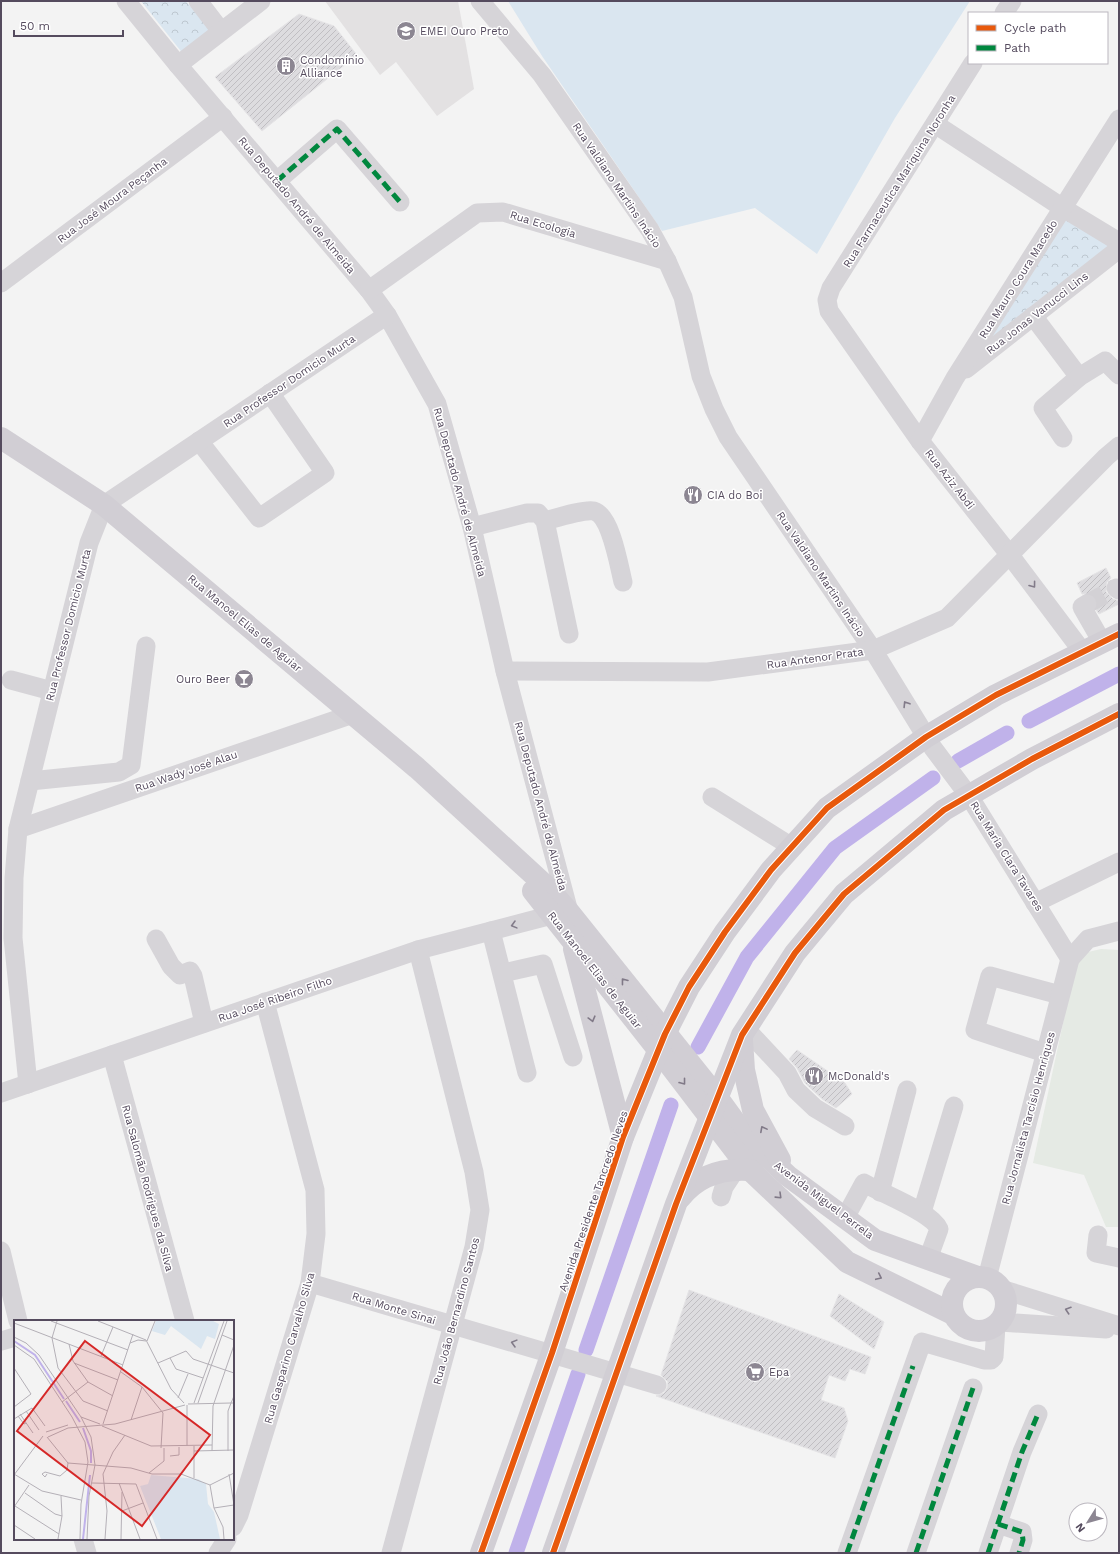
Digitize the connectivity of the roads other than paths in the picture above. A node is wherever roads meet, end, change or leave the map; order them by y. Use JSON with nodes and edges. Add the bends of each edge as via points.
{"nodes":[{"id":1,"x":126,"y":1,"type":"edge"},
{"id":2,"x":198,"y":1,"type":"edge"},
{"id":3,"x":261,"y":1,"type":"edge"},
{"id":4,"x":480,"y":1,"type":"edge"},
{"id":5,"x":1012,"y":1,"type":"edge"},
{"id":6,"x":1005,"y":12,"type":"edge"},
{"id":7,"x":221,"y":31,"type":"junction"},
{"id":8,"x":972,"y":64,"type":"edge"},
{"id":9,"x":178,"y":65,"type":"junction"},
{"id":10,"x":223,"y":117,"type":"junction"},
{"id":11,"x":1119,"y":119,"type":"edge"},
{"id":12,"x":935,"y":124,"type":"junction"},
{"id":13,"x":277,"y":181,"type":"junction"},
{"id":14,"x":400,"y":202,"type":"dead end"},
{"id":15,"x":1063,"y":208,"type":"junction"},
{"id":16,"x":1119,"y":242,"type":"edge"},
{"id":17,"x":1119,"y":249,"type":"edge"},
{"id":18,"x":667,"y":261,"type":"junction"},
{"id":19,"x":1,"y":283,"type":"edge"},
{"id":20,"x":368,"y":290,"type":"junction"},
{"id":21,"x":827,"y":300,"type":"joint"},
{"id":22,"x":387,"y":315,"type":"junction"},
{"id":23,"x":1033,"y":316,"type":"junction"},
{"id":24,"x":1119,"y":375,"type":"edge"},
{"id":25,"x":955,"y":378,"type":"junction"},
{"id":26,"x":1079,"y":378,"type":"junction"},
{"id":27,"x":270,"y":393,"type":"junction"},
{"id":28,"x":1,"y":438,"type":"edge"},
{"id":29,"x":1063,"y":438,"type":"dead end"},
{"id":30,"x":200,"y":441,"type":"junction"},
{"id":31,"x":920,"y":441,"type":"junction"},
{"id":32,"x":1119,"y":446,"type":"edge"},
{"id":33,"x":104,"y":505,"type":"junction"},
{"id":34,"x":545,"y":520,"type":"junction"},
{"id":35,"x":472,"y":528,"type":"junction"},
{"id":36,"x":1009,"y":554,"type":"junction"},
{"id":37,"x":623,"y":582,"type":"dead end"},
{"id":38,"x":1087,"y":604,"type":"dead end"},
{"id":39,"x":569,"y":634,"type":"dead end"},
{"id":40,"x":1111,"y":638,"type":"edge"},
{"id":41,"x":146,"y":646,"type":"dead end"},
{"id":42,"x":873,"y":650,"type":"junction"},
{"id":43,"x":1082,"y":651,"type":"junction"},
{"id":44,"x":505,"y":671,"type":"junction"},
{"id":45,"x":11,"y":680,"type":"dead end"},
{"id":46,"x":52,"y":691,"type":"junction"},
{"id":47,"x":353,"y":714,"type":"junction"},
{"id":48,"x":1119,"y":714,"type":"edge"},
{"id":49,"x":932,"y":745,"type":"junction"},
{"id":50,"x":30,"y":782,"type":"junction"},
{"id":51,"x":964,"y":788,"type":"junction"},
{"id":52,"x":712,"y":797,"type":"dead end"},
{"id":53,"x":18,"y":829,"type":"junction"},
{"id":54,"x":792,"y":847,"type":"junction"},
{"id":55,"x":1119,"y":862,"type":"edge"},
{"id":56,"x":1035,"y":903,"type":"junction"},
{"id":57,"x":7,"y":913,"type":"edge"},
{"id":58,"x":560,"y":913,"type":"junction"},
{"id":59,"x":491,"y":931,"type":"junction"},
{"id":60,"x":1119,"y":931,"type":"edge"},
{"id":61,"x":156,"y":939,"type":"dead end"},
{"id":62,"x":572,"y":940,"type":"junction"},
{"id":63,"x":418,"y":950,"type":"junction"},
{"id":64,"x":1070,"y":959,"type":"junction"},
{"id":65,"x":503,"y":973,"type":"junction"},
{"id":66,"x":1060,"y":995,"type":"junction"},
{"id":67,"x":638,"y":999,"type":"junction"},
{"id":68,"x":265,"y":1002,"type":"junction"},
{"id":69,"x":679,"y":1008,"type":"junction"},
{"id":70,"x":204,"y":1023,"type":"junction"},
{"id":71,"x":744,"y":1032,"type":"junction"},
{"id":72,"x":662,"y":1042,"type":"junction"},
{"id":73,"x":1045,"y":1053,"type":"junction"},
{"id":74,"x":112,"y":1055,"type":"junction"},
{"id":75,"x":573,"y":1057,"type":"dead end"},
{"id":76,"x":527,"y":1073,"type":"dead end"},
{"id":77,"x":28,"y":1084,"type":"junction"},
{"id":78,"x":907,"y":1090,"type":"dead end"},
{"id":79,"x":1,"y":1093,"type":"edge"},
{"id":80,"x":717,"y":1097,"type":"junction"},
{"id":81,"x":954,"y":1106,"type":"dead end"},
{"id":82,"x":710,"y":1118,"type":"junction"},
{"id":83,"x":845,"y":1126,"type":"dead end"},
{"id":84,"x":623,"y":1137,"type":"junction"},
{"id":85,"x":743,"y":1170,"type":"junction"},
{"id":86,"x":788,"y":1176,"type":"junction"},
{"id":87,"x":880,"y":1192,"type":"junction"},
{"id":88,"x":721,"y":1197,"type":"dead end"},
{"id":89,"x":676,"y":1204,"type":"junction"},
{"id":90,"x":922,"y":1212,"type":"junction"},
{"id":91,"x":845,"y":1218,"type":"junction"},
{"id":92,"x":1098,"y":1236,"type":"dead end"},
{"id":93,"x":875,"y":1240,"type":"junction"},
{"id":94,"x":1,"y":1251,"type":"edge"},
{"id":95,"x":1119,"y":1258,"type":"edge"},
{"id":96,"x":928,"y":1259,"type":"junction"},
{"id":97,"x":847,"y":1262,"type":"junction"},
{"id":98,"x":988,"y":1281,"type":"junction"},
{"id":99,"x":310,"y":1283,"type":"junction"},
{"id":100,"x":953,"y":1314,"type":"junction"},
{"id":101,"x":18,"y":1320,"type":"edge"},
{"id":102,"x":185,"y":1320,"type":"edge"},
{"id":103,"x":998,"y":1324,"type":"junction"},
{"id":104,"x":452,"y":1326,"type":"junction"},
{"id":105,"x":1119,"y":1327,"type":"edge"},
{"id":106,"x":14,"y":1337,"type":"edge"},
{"id":107,"x":1,"y":1341,"type":"edge"},
{"id":108,"x":556,"y":1355,"type":"junction"},
{"id":109,"x":607,"y":1371,"type":"junction"},
{"id":110,"x":655,"y":1385,"type":"dead end"},
{"id":111,"x":973,"y":1388,"type":"dead end"},
{"id":112,"x":1038,"y":1414,"type":"dead end"},
{"id":113,"x":234,"y":1502,"type":"edge"},
{"id":114,"x":236,"y":1521,"type":"edge"},
{"id":115,"x":998,"y":1524,"type":"junction"},
{"id":116,"x":83,"y":1540,"type":"edge"},
{"id":117,"x":226,"y":1540,"type":"edge"},
{"id":118,"x":87,"y":1553,"type":"edge"},
{"id":119,"x":218,"y":1553,"type":"edge"},
{"id":120,"x":391,"y":1553,"type":"edge"},
{"id":121,"x":481,"y":1553,"type":"edge"},
{"id":122,"x":553,"y":1553,"type":"edge"},
{"id":123,"x":847,"y":1553,"type":"edge"},
{"id":124,"x":916,"y":1553,"type":"edge"},
{"id":125,"x":988,"y":1553,"type":"edge"},
{"id":126,"x":1019,"y":1553,"type":"edge"}],
"edges":[{"from":1,"to":9,"type":"street","name":"Rua Deputado André de Almeida"},
{"from":2,"to":7,"type":"street"},
{"from":3,"to":7,"type":"street"},
{"from":4,"to":18,"type":"street","name":"Rua Valdiano Martins Inácio","via":[[542,75],[650,230]]},
{"from":5,"to":6,"type":"street"},
{"from":7,"to":9,"type":"street"},
{"from":8,"to":12,"type":"street","name":"Rua Farmaceutica Mariquina Noronha"},
{"from":9,"to":10,"type":"street","name":"Rua Deputado André de Almeida"},
{"from":10,"to":13,"type":"street","name":"Rua Deputado André de Almeida"},
{"from":10,"to":19,"type":"street","name":"Rua José Moura Peçanha"},
{"from":11,"to":15,"type":"street","name":"Rua Mauro Coura Macedo"},
{"from":12,"to":15,"type":"street"},
{"from":12,"to":21,"type":"street","name":"Rua Farmaceutica Mariquina Noronha","via":[[831,288]]},
{"from":13,"to":14,"type":"street","via":[[337,129]]},
{"from":13,"to":20,"type":"street","name":"Rua Deputado André de Almeida"},
{"from":15,"to":16,"type":"street"},
{"from":15,"to":25,"type":"street","name":"Rua Mauro Coura Macedo"},
{"from":17,"to":23,"type":"street","name":"Rua Jonas Vanucci Lins"},
{"from":18,"to":20,"type":"street","name":"Rua Ecologia","via":[[503,212],[477,213]]},
{"from":18,"to":42,"type":"street","name":"Rua Valdiano Martins Inácio","via":[[682,298],[701,376],[728,437]]},
{"from":20,"to":22,"type":"street","name":"Rua Deputado André de Almeida"},
{"from":21,"to":31,"type":"street","name":"Rua Aziz Abdi","via":[[834,321]]},
{"from":22,"to":27,"type":"street","name":"Rua Professor Domicio Murta"},
{"from":22,"to":35,"type":"street","name":"Rua Deputado André de Almeida","via":[[437,404]]},
{"from":23,"to":25,"type":"street","name":"Rua Jonas Vanucci Lins"},
{"from":23,"to":26,"type":"street"},
{"from":24,"to":26,"type":"street","via":[[1105,361]]},
{"from":25,"to":31,"type":"street","name":"Rua Mauro Coura Macedo"},
{"from":26,"to":29,"type":"street","via":[[1043,408]]},
{"from":27,"to":30,"type":"street","name":"Rua Professor Domicio Murta"},
{"from":27,"to":30,"type":"street","via":[[325,474],[259,518]]},
{"from":28,"to":33,"type":"main road","name":"Rua Manoel Elias de Aguiar"},
{"from":30,"to":33,"type":"street","name":"Rua Professor Domicio Murta"},
{"from":31,"to":36,"type":"street","name":"Rua Aziz Abdi"},
{"from":32,"to":36,"type":"street","name":"Rua Antenor Prata"},
{"from":33,"to":46,"type":"street","name":"Rua Professor Domicio Murta","via":[[88,543]]},
{"from":33,"to":47,"type":"main road","name":"Rua Manoel Elias de Aguiar"},
{"from":34,"to":35,"type":"street","via":[[538,513],[527,513]]},
{"from":34,"to":37,"type":"street","via":[[594,511],[602,517],[608,526]]},
{"from":34,"to":39,"type":"street"},
{"from":35,"to":44,"type":"street","name":"Rua Deputado André de Almeida"},
{"from":36,"to":42,"type":"street","name":"Rua Antenor Prata","via":[[947,618]]},
{"from":36,"to":43,"type":"street","name":"Rua Aziz Abdi","one_way":true},
{"from":38,"to":40,"type":"street","via":[[1082,607]]},
{"from":40,"to":43,"type":"main road","name":"Avenida Presidente Tancredo Neves"},
{"from":41,"to":50,"type":"street","via":[[132,765],[119,772]]},
{"from":42,"to":44,"type":"street","name":"Rua Antenor Prata","via":[[708,672]]},
{"from":49,"to":42,"type":"street","name":"Rua Valdiano Martins Inácio","one_way":true},
{"from":43,"to":49,"type":"main road","name":"Avenida Presidente Tancredo Neves","via":[[996,695]]},
{"from":44,"to":58,"type":"street","name":"Rua Deputado André de Almeida"},
{"from":45,"to":46,"type":"street"},
{"from":46,"to":50,"type":"street","name":"Rua Professor Domicio Murta"},
{"from":47,"to":53,"type":"street","name":"Rua Wady José Alau"},
{"from":47,"to":58,"type":"main road","name":"Rua Manoel Elias de Aguiar","via":[[546,886]]},
{"from":48,"to":51,"type":"main road","via":[[1032,759]]},
{"from":49,"to":51,"type":"street","name":"Rua Maria Clara Tavares"},
{"from":49,"to":54,"type":"main road","name":"Avenida Presidente Tancredo Neves","via":[[827,808]]},
{"from":50,"to":53,"type":"street","name":"Rua Professor Domicio Murta"},
{"from":51,"to":56,"type":"street","name":"Rua Maria Clara Tavares"},
{"from":51,"to":71,"type":"main road","via":[[944,810],[844,894],[795,953]]},
{"from":52,"to":54,"type":"street"},
{"from":53,"to":57,"type":"street","name":"Rua Professor Domicio Murta","via":[[14,878]]},
{"from":54,"to":69,"type":"main road","name":"Avenida Presidente Tancredo Neves","via":[[771,870],[725,932],[689,987]]},
{"from":55,"to":56,"type":"street"},
{"from":56,"to":64,"type":"street","name":"Rua Maria Clara Tavares"},
{"from":57,"to":77,"type":"street","name":"Rua Professor Domicio Murta","via":[[13,938]]},
{"from":58,"to":59,"type":"street","name":"Rua José Ribeiro Filho","one_way":true},
{"from":58,"to":62,"type":"main road","name":"Rua Manoel Elias de Aguiar"},
{"from":67,"to":58,"type":"main road","name":"Rua Manoel Elias de Aguiar","one_way":true},
{"from":59,"to":63,"type":"street","name":"Rua José Ribeiro Filho"},
{"from":59,"to":65,"type":"street"},
{"from":60,"to":64,"type":"street","via":[[1088,939]]},
{"from":61,"to":70,"type":"street","via":[[171,966],[180,975],[190,971],[193,976]]},
{"from":62,"to":72,"type":"main road","name":"Rua Manoel Elias de Aguiar"},
{"from":62,"to":84,"type":"main road","one_way":true},
{"from":63,"to":68,"type":"street","name":"Rua José Ribeiro Filho"},
{"from":63,"to":104,"type":"street","name":"Rua João Bernardino Santos","via":[[474,1172],[480,1210],[474,1247]]},
{"from":64,"to":66,"type":"street","name":"Rua Jornalista Tarcísio Henriques"},
{"from":65,"to":75,"type":"street","via":[[543,964]]},
{"from":65,"to":76,"type":"street"},
{"from":66,"to":73,"type":"street","name":"Rua Jornalista Tarcísio Henriques"},
{"from":66,"to":73,"type":"street","via":[[990,976],[975,1030]]},
{"from":67,"to":69,"type":"main road","via":[[654,1010],[662,1012]]},
{"from":67,"to":72,"type":"main road","name":"Rua Manoel Elias de Aguiar"},
{"from":68,"to":70,"type":"street","name":"Rua José Ribeiro Filho"},
{"from":68,"to":99,"type":"street","name":"Rua Gasparino Carvalho Silva","via":[[315,1190],[316,1234]]},
{"from":69,"to":72,"type":"main road","name":"Avenida Presidente Tancredo Neves"},
{"from":70,"to":74,"type":"street","name":"Rua José Ribeiro Filho"},
{"from":71,"to":80,"type":"main road"},
{"from":71,"to":83,"type":"street","via":[[787,1073],[796,1090],[815,1108]]},
{"from":86,"to":71,"type":"main road","one_way":true,"via":[[753,1110],[744,1070]]},
{"from":72,"to":80,"type":"main road","name":"Rua Manoel Elias de Aguiar"},
{"from":72,"to":82,"type":"main road","name":"Rua Manoel Elias de Aguiar","one_way":true},
{"from":72,"to":84,"type":"main road","name":"Avenida Presidente Tancredo Neves"},
{"from":73,"to":98,"type":"street","name":"Rua Jornalista Tarcísio Henriques"},
{"from":74,"to":77,"type":"street","name":"Rua José Ribeiro Filho"},
{"from":74,"to":102,"type":"street","name":"Rua Salomão Rodrigues da Silva"},
{"from":77,"to":79,"type":"street","name":"Rua José Ribeiro Filho"},
{"from":78,"to":87,"type":"street"},
{"from":80,"to":82,"type":"main road"},
{"from":80,"to":86,"type":"main road","name":"Avenida Miguel Perrela","via":[[746,1137]]},
{"from":81,"to":90,"type":"street"},
{"from":82,"to":85,"type":"main road","name":"Avenida Miguel Perrela"},
{"from":82,"to":89,"type":"main road"},
{"from":84,"to":108,"type":"main road","name":"Avenida Presidente Tancredo Neves"},
{"from":85,"to":88,"type":"street","via":[[724,1187]]},
{"from":85,"to":89,"type":"main road","via":[[708,1175],[685,1192]]},
{"from":85,"to":97,"type":"main road","name":"Avenida Miguel Perrela","one_way":true},
{"from":86,"to":91,"type":"main road","name":"Avenida Miguel Perrela"},
{"from":87,"to":90,"type":"street"},
{"from":87,"to":91,"type":"street","via":[[864,1183]]},
{"from":89,"to":109,"type":"main road"},
{"from":90,"to":96,"type":"street","via":[[936,1222],[939,1229]]},
{"from":91,"to":93,"type":"main road","name":"Avenida Miguel Perrela"},
{"from":92,"to":95,"type":"street","via":[[1096,1253]]},
{"from":93,"to":96,"type":"main road","name":"Avenida Miguel Perrela"},
{"from":93,"to":97,"type":"main road","via":[[866,1256]]},
{"from":94,"to":101,"type":"street"},
{"from":96,"to":98,"type":"main road","name":"Avenida Miguel Perrela"},
{"from":97,"to":100,"type":"main road","name":"Avenida Miguel Perrela","one_way":true},
{"from":98,"to":100,"type":"main road","via":[[962,1283],[952,1297]]},
{"from":98,"to":103,"type":"main road","via":[[1005,1297],[1004,1315]]},
{"from":105,"to":98,"type":"street","name":"Avenida Miguel Perrela","one_way":true},
{"from":99,"to":104,"type":"street","name":"Rua Monte Sinai"},
{"from":99,"to":114,"type":"street","name":"Rua Gasparino Carvalho Silva"},
{"from":100,"to":103,"type":"main road","via":[[960,1324],[971,1331],[980,1332]]},
{"from":103,"to":105,"type":"street","name":"Avenida Miguel Perrela"},
{"from":103,"to":123,"type":"street","via":[[994,1357],[990,1360],[922,1342]]},
{"from":108,"to":104,"type":"street","name":"Rua Monte Sinai","one_way":true},
{"from":104,"to":120,"type":"street","name":"Rua João Bernardino Santos"},
{"from":106,"to":107,"type":"street"},
{"from":108,"to":109,"type":"street","name":"Rua Monte Sinai"},
{"from":108,"to":121,"type":"main road","name":"Avenida Presidente Tancredo Neves"},
{"from":109,"to":110,"type":"street","name":"Rua Monte Sinai"},
{"from":109,"to":122,"type":"main road"},
{"from":111,"to":124,"type":"street"},
{"from":112,"to":115,"type":"street"},
{"from":113,"to":114,"type":"street"},
{"from":115,"to":125,"type":"street"},
{"from":115,"to":126,"type":"street","via":[[1022,1532],[1024,1540]]},
{"from":116,"to":118,"type":"street"},
{"from":117,"to":119,"type":"street"}]}
